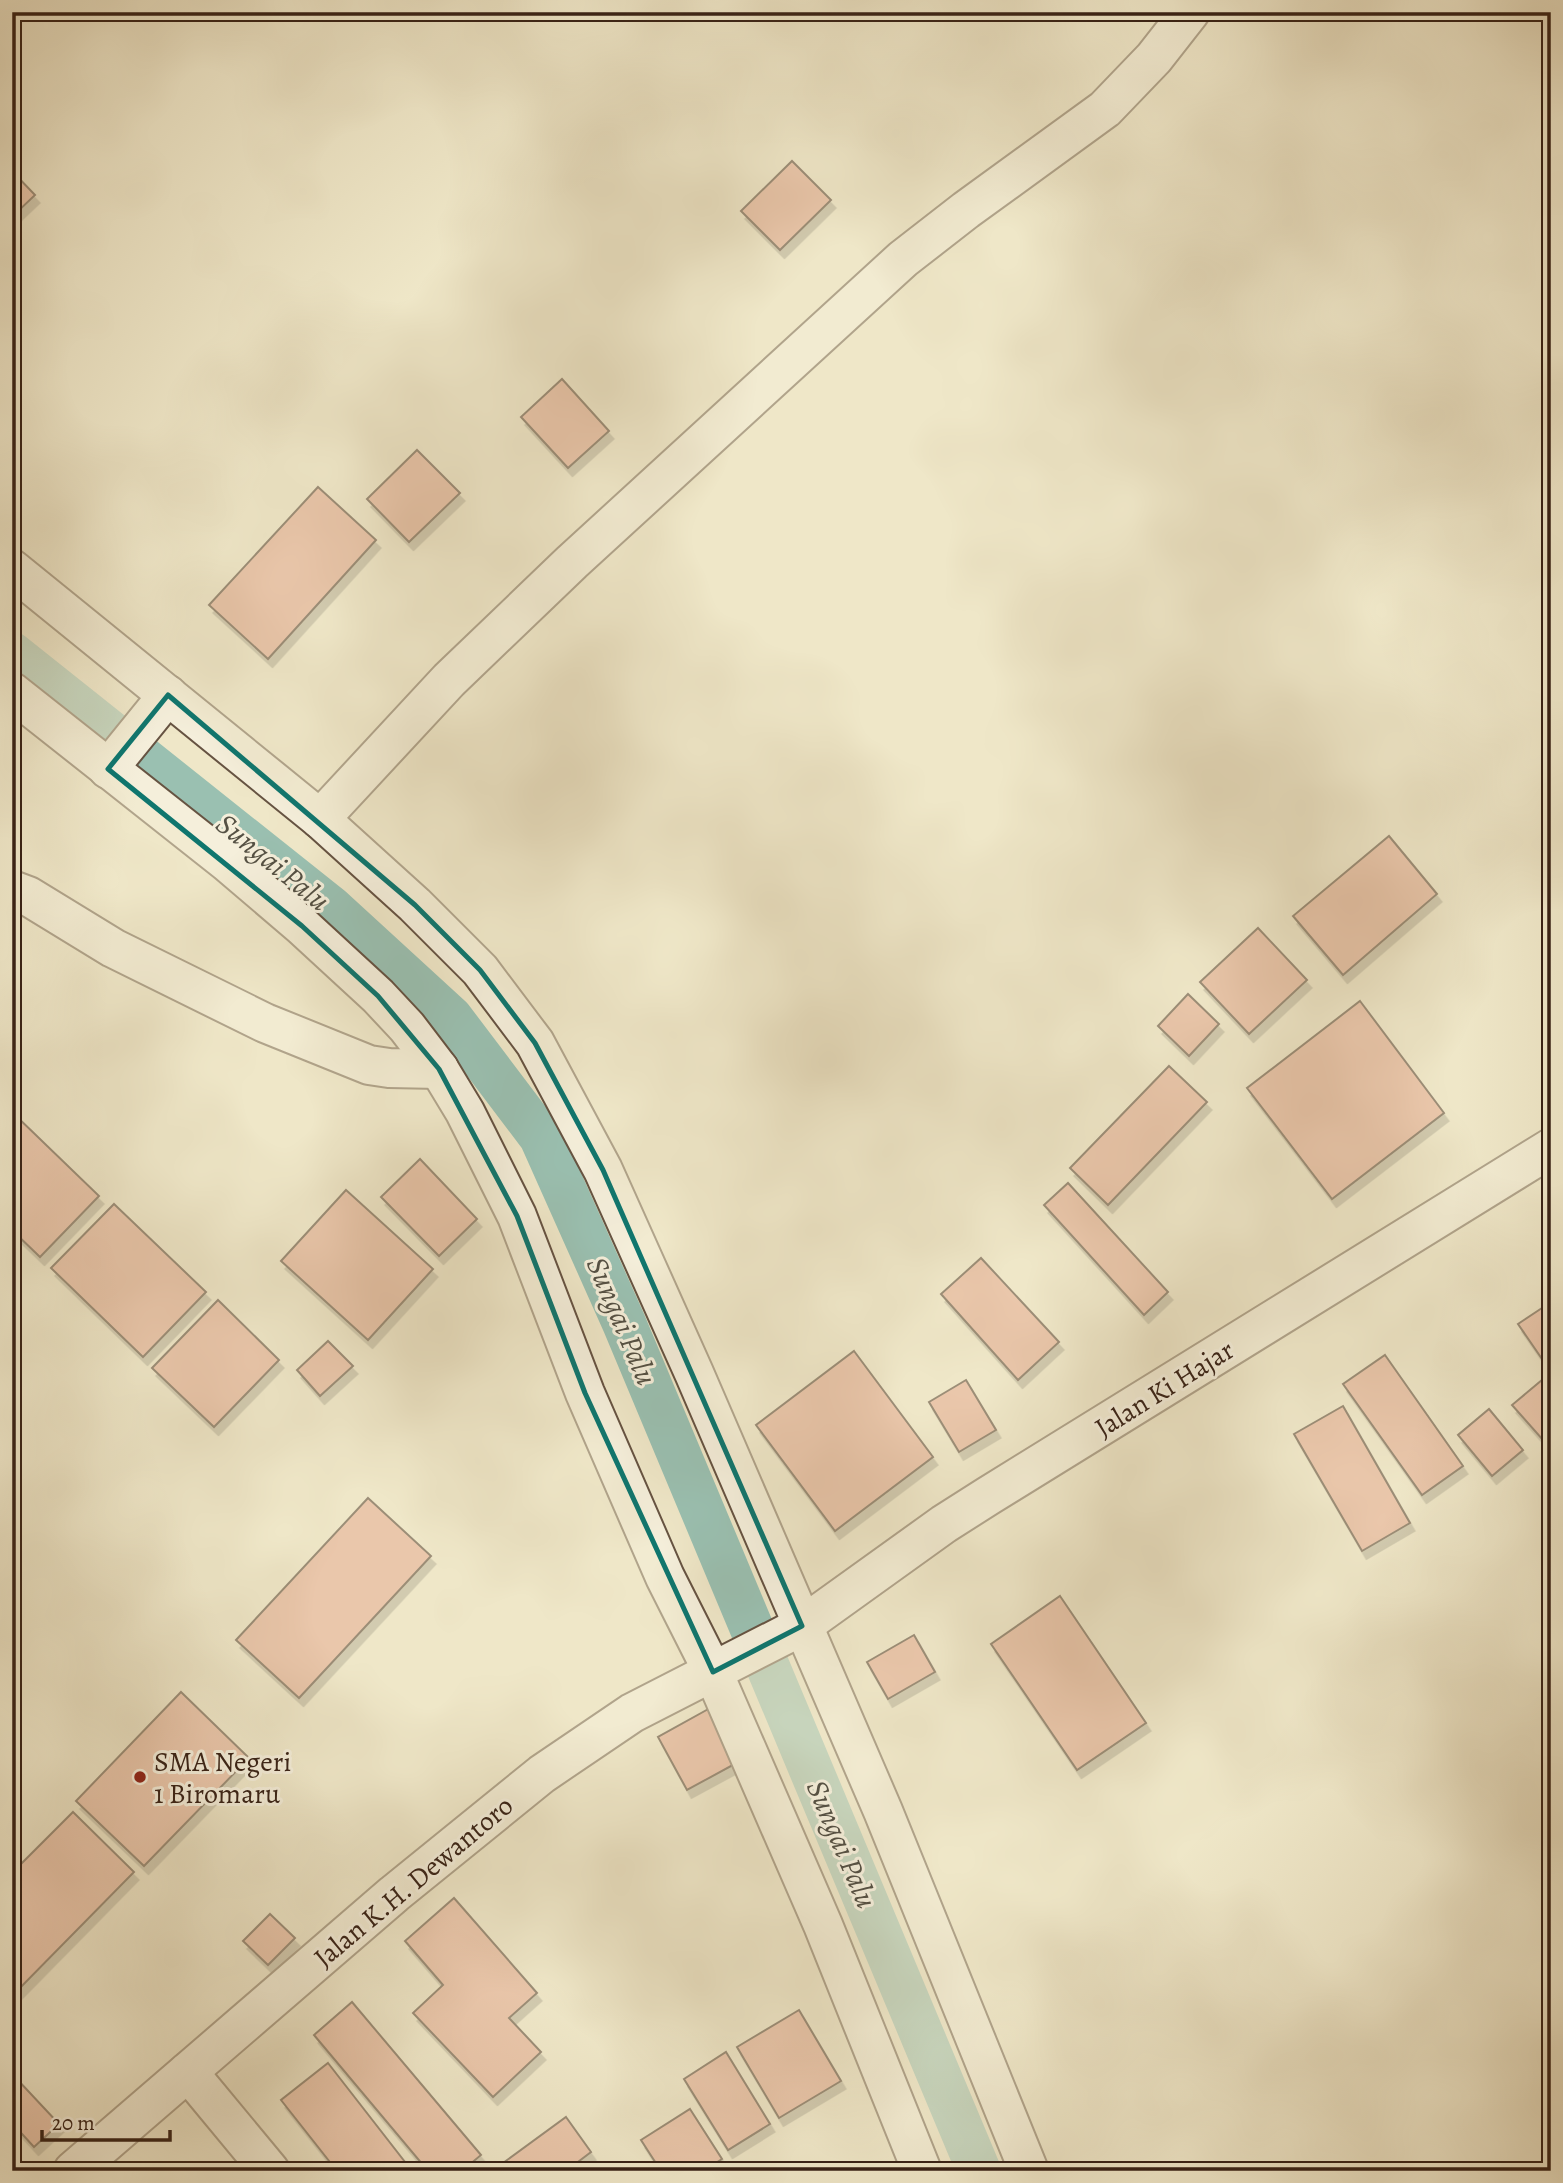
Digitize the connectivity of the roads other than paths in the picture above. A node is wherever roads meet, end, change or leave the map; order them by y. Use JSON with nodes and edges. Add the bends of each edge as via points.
{"nodes":[{"id":1,"x":1191,"y":12,"type":"edge"},
{"id":2,"x":12,"y":569,"type":"edge"},
{"id":3,"x":12,"y":692,"type":"edge"},
{"id":4,"x":168,"y":695,"type":"junction"},
{"id":5,"x":108,"y":769,"type":"junction"},
{"id":6,"x":320,"y":819,"type":"junction"},
{"id":7,"x":12,"y":890,"type":"edge"},
{"id":8,"x":439,"y":1069,"type":"junction"},
{"id":9,"x":1551,"y":1148,"type":"edge"},
{"id":10,"x":793,"y":1631,"type":"junction"},
{"id":11,"x":722,"y":1668,"type":"junction"},
{"id":12,"x":188,"y":2072,"type":"junction"},
{"id":13,"x":73,"y":2171,"type":"edge"},
{"id":14,"x":270,"y":2171,"type":"edge"},
{"id":15,"x":922,"y":2171,"type":"edge"},
{"id":16,"x":1029,"y":2171,"type":"edge"}],
"edges":[{"from":1,"to":6,"type":"street","via":[[1105,109],[903,259],[582,553],[449,680]]},
{"from":2,"to":4,"type":"street"},
{"from":3,"to":5,"type":"street"},
{"from":4,"to":5,"type":"street"},
{"from":4,"to":6,"type":"street"},
{"from":5,"to":8,"type":"street","via":[[302,926],[378,996]]},
{"from":6,"to":10,"type":"street","via":[[480,970],[535,1043],[603,1170],[710,1410]]},
{"from":7,"to":8,"type":"street","via":[[29,895],[113,948],[277,1028],[369,1065]]},
{"from":8,"to":11,"type":"street","via":[[517,1216],[665,1577]]},
{"from":9,"to":10,"type":"street","name":"Jalan Ki Hajar","via":[[944,1524]]},
{"from":10,"to":11,"type":"street","name":"Jalan K.H. Dewantoro"},
{"from":10,"to":16,"type":"street","via":[[883,1811]]},
{"from":11,"to":12,"type":"street","name":"Jalan K.H. Dewantoro","via":[[632,1713],[542,1774],[394,1894]]},
{"from":11,"to":15,"type":"street"},
{"from":12,"to":13,"type":"street","name":"Jalan K.H. Dewantoro"},
{"from":12,"to":14,"type":"street"}]}
